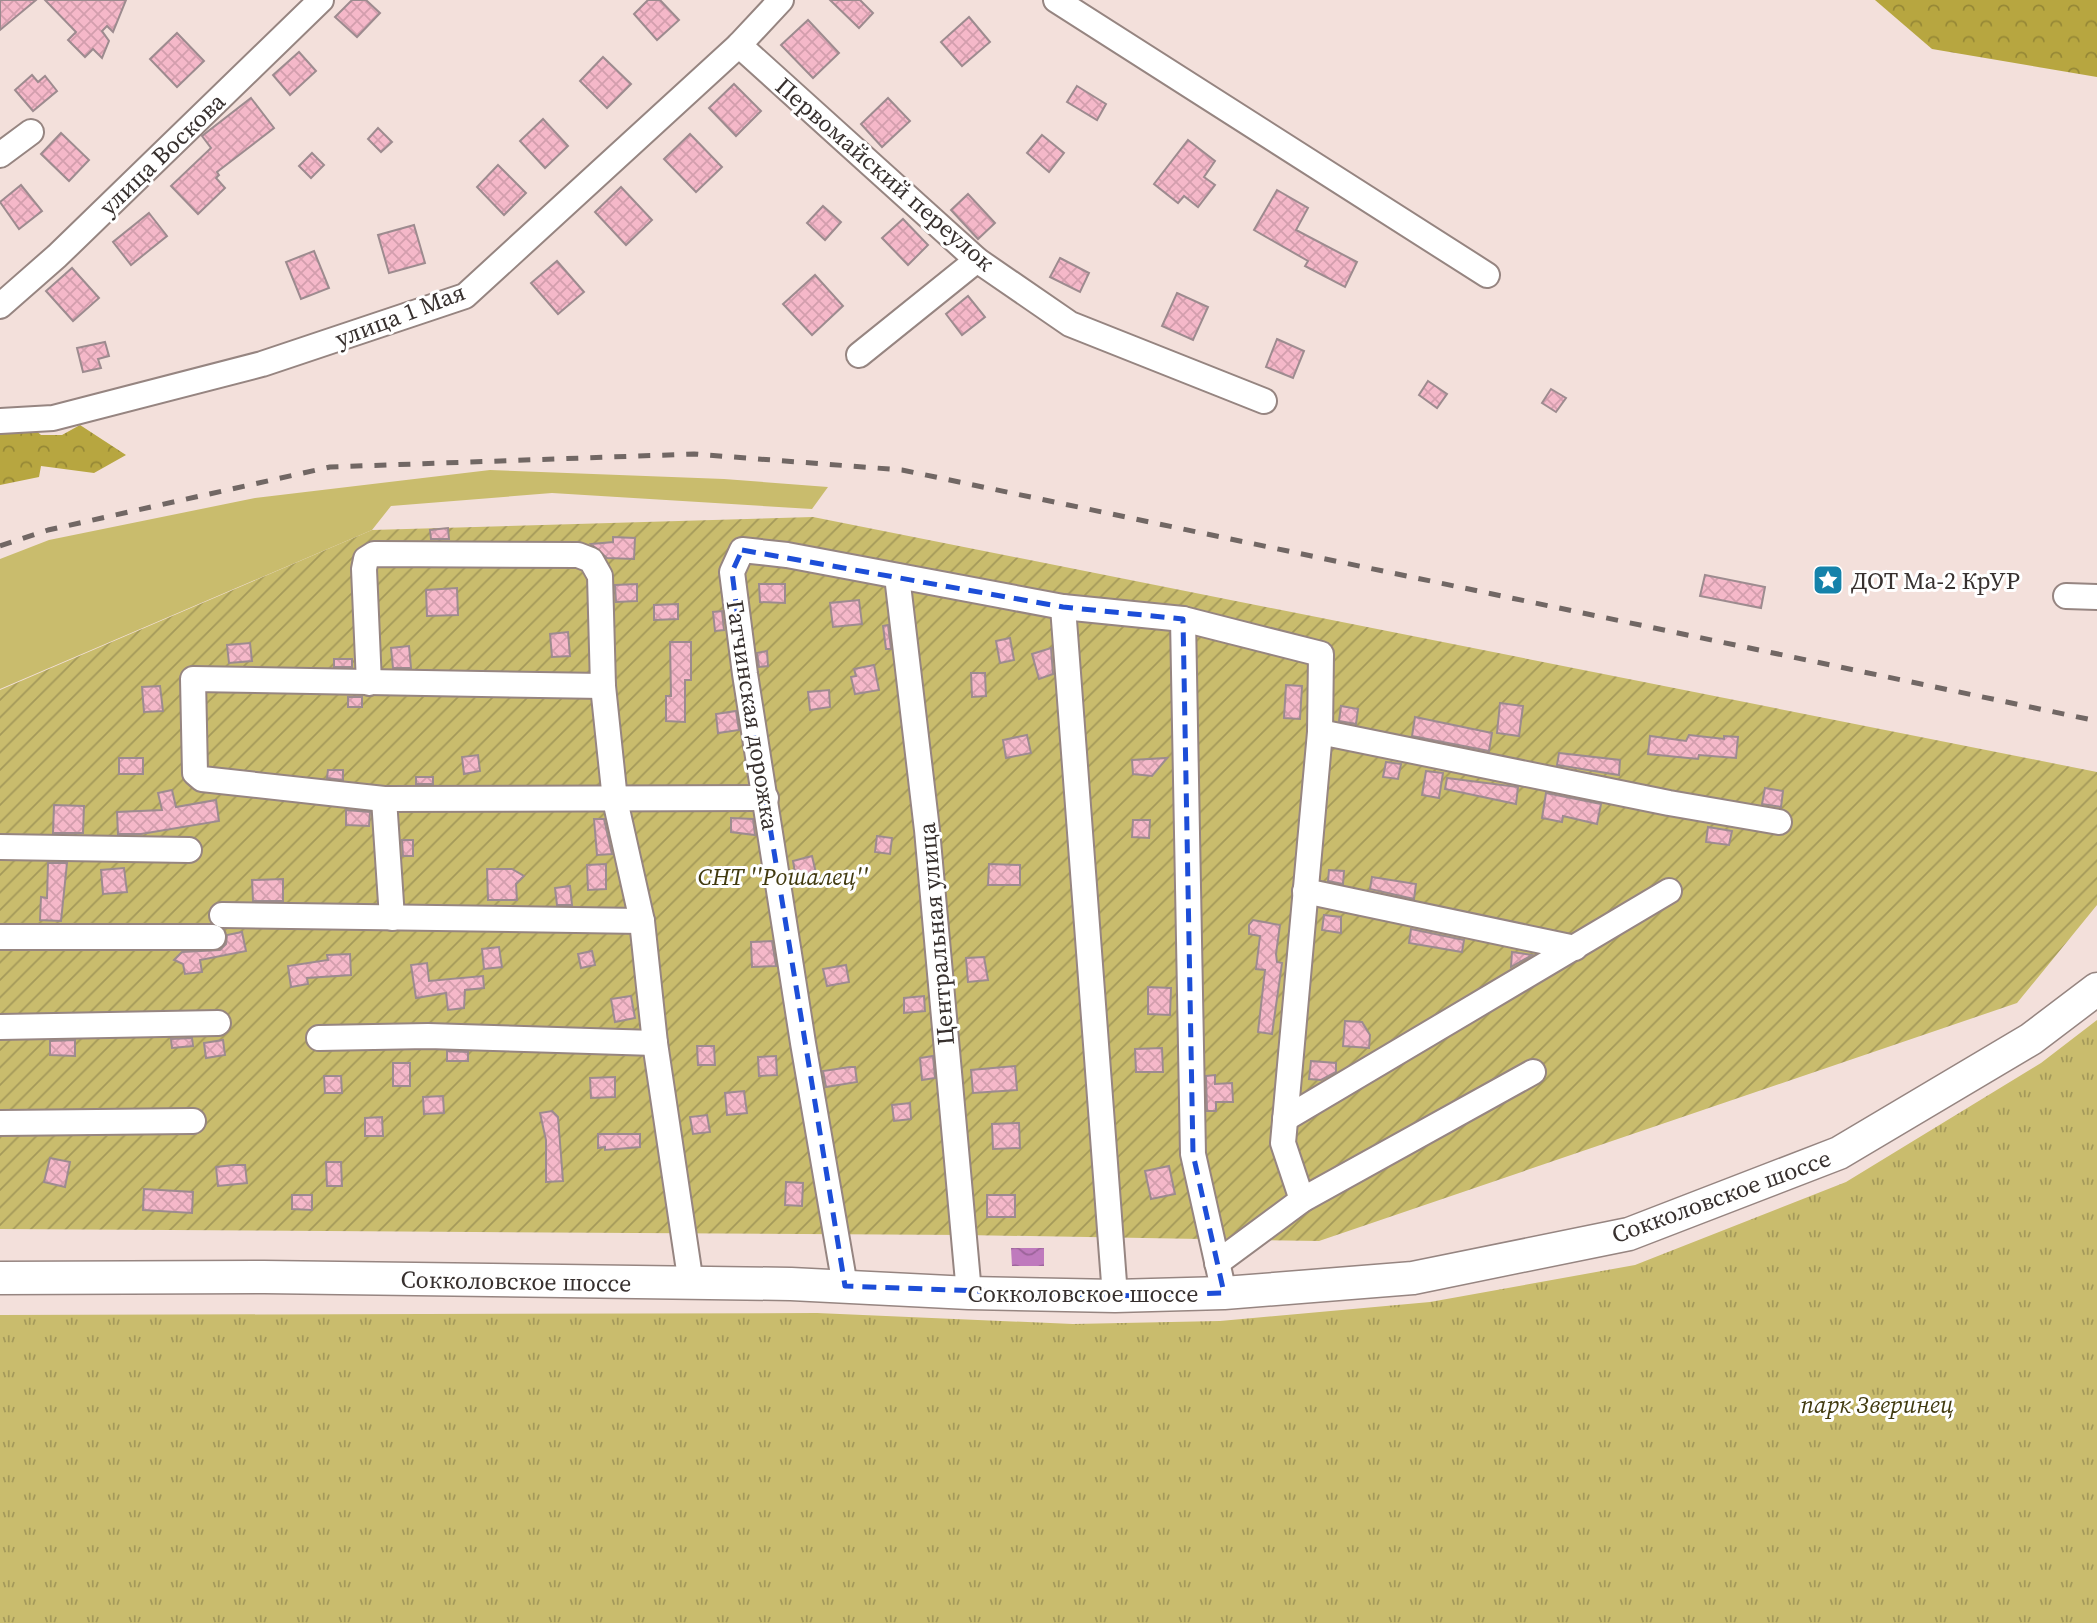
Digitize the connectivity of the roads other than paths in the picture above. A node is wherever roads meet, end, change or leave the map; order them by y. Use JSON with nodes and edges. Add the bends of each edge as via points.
{"nodes":[{"id":1,"x":321,"y":0,"type":"edge"},
{"id":2,"x":781,"y":0,"type":"edge"},
{"id":3,"x":1056,"y":0,"type":"edge"},
{"id":4,"x":738,"y":45,"type":"junction"},
{"id":5,"x":31,"y":132,"type":"dead end"},
{"id":6,"x":0,"y":155,"type":"edge"},
{"id":7,"x":976,"y":260,"type":"junction"},
{"id":8,"x":1487,"y":275,"type":"dead end"},
{"id":9,"x":0,"y":306,"type":"edge"},
{"id":10,"x":859,"y":355,"type":"dead end"},
{"id":11,"x":1264,"y":401,"type":"dead end"},
{"id":12,"x":0,"y":421,"type":"edge"},
{"id":13,"x":897,"y":576,"type":"junction"},
{"id":14,"x":2066,"y":596,"type":"dead end"},
{"id":15,"x":2097,"y":597,"type":"edge"},
{"id":16,"x":1063,"y":607,"type":"junction"},
{"id":17,"x":1183,"y":619,"type":"junction"},
{"id":18,"x":369,"y":683,"type":"junction"},
{"id":19,"x":603,"y":686,"type":"junction"},
{"id":20,"x":1320,"y":732,"type":"junction"},
{"id":21,"x":766,"y":798,"type":"junction"},
{"id":22,"x":384,"y":799,"type":"junction"},
{"id":23,"x":615,"y":800,"type":"junction"},
{"id":24,"x":1779,"y":822,"type":"dead end"},
{"id":25,"x":0,"y":847,"type":"edge"},
{"id":26,"x":189,"y":850,"type":"dead end"},
{"id":27,"x":1305,"y":891,"type":"junction"},
{"id":28,"x":1669,"y":891,"type":"dead end"},
{"id":29,"x":392,"y":918,"type":"junction"},
{"id":30,"x":642,"y":921,"type":"junction"},
{"id":31,"x":0,"y":937,"type":"edge"},
{"id":32,"x":1575,"y":948,"type":"junction"},
{"id":33,"x":2097,"y":989,"type":"edge"},
{"id":34,"x":218,"y":1023,"type":"dead end"},
{"id":35,"x":0,"y":1027,"type":"edge"},
{"id":36,"x":318,"y":1038,"type":"dead end"},
{"id":37,"x":655,"y":1043,"type":"junction"},
{"id":38,"x":1533,"y":1072,"type":"dead end"},
{"id":39,"x":1285,"y":1119,"type":"junction"},
{"id":40,"x":193,"y":1121,"type":"dead end"},
{"id":41,"x":0,"y":1123,"type":"edge"},
{"id":42,"x":1302,"y":1200,"type":"junction"},
{"id":43,"x":1217,"y":1263,"type":"junction"},
{"id":44,"x":0,"y":1278,"type":"edge"},
{"id":45,"x":691,"y":1284,"type":"junction"},
{"id":46,"x":845,"y":1286,"type":"junction"},
{"id":47,"x":969,"y":1293,"type":"junction"},
{"id":48,"x":1224,"y":1293,"type":"junction"},
{"id":49,"x":1115,"y":1296,"type":"junction"}],
"edges":[{"from":1,"to":9,"type":"street","name":"улица Воскова"},
{"from":2,"to":4,"type":"street","name":"улица 1 Мая"},
{"from":3,"to":8,"type":"street"},
{"from":4,"to":7,"type":"street","name":"Первомайский переулок"},
{"from":4,"to":12,"type":"street","name":"улица 1 Мая","via":[[465,296],[262,364],[52,418]]},
{"from":5,"to":6,"type":"street"},
{"from":7,"to":10,"type":"street"},
{"from":7,"to":11,"type":"street","name":"Первомайский переулок","via":[[1070,324]]},
{"from":13,"to":16,"type":"street"},
{"from":13,"to":21,"type":"street","name":"Гатчинская дорожка","via":[[741,550],[732,572]]},
{"from":13,"to":47,"type":"street","name":"Центральная улица","via":[[927,830]]},
{"from":14,"to":15,"type":"street"},
{"from":16,"to":17,"type":"street"},
{"from":16,"to":49,"type":"street"},
{"from":17,"to":20,"type":"street","via":[[1321,654]]},
{"from":17,"to":43,"type":"street","via":[[1193,1154]]},
{"from":18,"to":19,"type":"street"},
{"from":18,"to":19,"type":"street","via":[[364,569],[366,559],[374,554],[578,555],[591,560],[600,576]]},
{"from":18,"to":22,"type":"street","via":[[193,680],[195,773],[202,779]]},
{"from":19,"to":23,"type":"street"},
{"from":20,"to":24,"type":"street"},
{"from":20,"to":27,"type":"street"},
{"from":21,"to":23,"type":"street"},
{"from":21,"to":46,"type":"street","name":"Гатчинская дорожка"},
{"from":22,"to":23,"type":"street"},
{"from":22,"to":29,"type":"street"},
{"from":23,"to":30,"type":"street"},
{"from":25,"to":26,"type":"street"},
{"from":27,"to":32,"type":"street"},
{"from":27,"to":39,"type":"street"},
{"from":28,"to":32,"type":"street"},
{"from":29,"to":30,"type":"street"},
{"from":29,"to":31,"type":"street"},
{"from":30,"to":37,"type":"street"},
{"from":32,"to":39,"type":"street"},
{"from":33,"to":48,"type":"main road","name":"Сокколовское шоссе","via":[[2031,1039],[1839,1153],[1629,1234],[1413,1278]]},
{"from":34,"to":35,"type":"street"},
{"from":36,"to":37,"type":"street","via":[[428,1036]]},
{"from":37,"to":45,"type":"street"},
{"from":38,"to":42,"type":"street"},
{"from":39,"to":42,"type":"street","via":[[1283,1143]]},
{"from":40,"to":41,"type":"street"},
{"from":42,"to":43,"type":"street"},
{"from":43,"to":48,"type":"street"},
{"from":44,"to":45,"type":"main road","name":"Сокколовское шоссе"},
{"from":45,"to":46,"type":"main road","name":"Сокколовское шоссе"},
{"from":46,"to":47,"type":"main road","name":"Сокколовское шоссе"},
{"from":47,"to":49,"type":"main road","name":"Сокколовское шоссе"},
{"from":48,"to":49,"type":"main road","name":"Сокколовское шоссе"}]}
